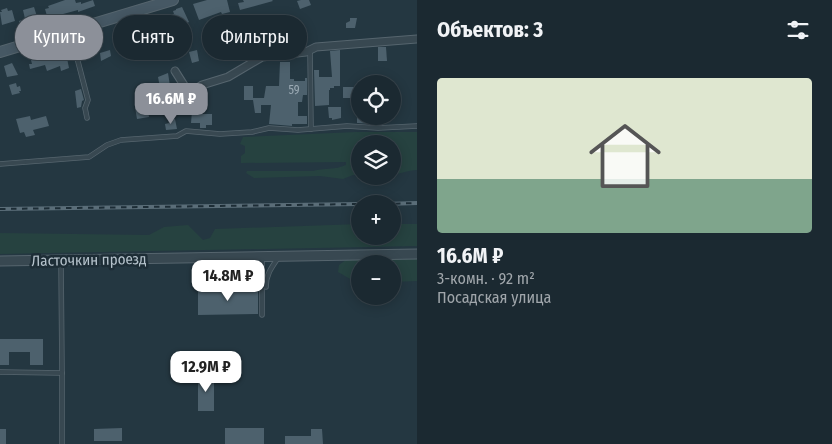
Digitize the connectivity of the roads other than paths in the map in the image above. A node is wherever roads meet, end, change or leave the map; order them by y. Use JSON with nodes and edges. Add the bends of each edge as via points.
{"nodes":[{"id":1,"x":173,"y":0,"type":"edge"},
{"id":2,"x":103,"y":21,"type":"edge"},
{"id":3,"x":417,"y":39,"type":"edge"},
{"id":4,"x":15,"y":48,"type":"edge"},
{"id":5,"x":310,"y":50,"type":"junction"},
{"id":6,"x":0,"y":52,"type":"edge"},
{"id":7,"x":78,"y":60,"type":"edge"},
{"id":8,"x":175,"y":71,"type":"dead end"},
{"id":9,"x":87,"y":118,"type":"dead end"},
{"id":10,"x":417,"y":126,"type":"edge"},
{"id":11,"x":311,"y":129,"type":"junction"},
{"id":12,"x":0,"y":164,"type":"edge"},
{"id":13,"x":417,"y":254,"type":"edge"},
{"id":14,"x":279,"y":256,"type":"junction"},
{"id":15,"x":262,"y":257,"type":"junction"},
{"id":16,"x":61,"y":260,"type":"junction"},
{"id":17,"x":0,"y":261,"type":"edge"},
{"id":18,"x":262,"y":270,"type":"junction"},
{"id":19,"x":266,"y":287,"type":"dead end"},
{"id":20,"x":259,"y":288,"type":"dead end"},
{"id":21,"x":262,"y":315,"type":"dead end"},
{"id":22,"x":0,"y":372,"type":"edge"},
{"id":23,"x":62,"y":373,"type":"junction"},
{"id":24,"x":62,"y":444,"type":"edge"}],
"edges":[{"from":1,"to":2,"type":"main road"},
{"from":3,"to":5,"type":"street"},
{"from":4,"to":6,"type":"main road"},
{"from":5,"to":8,"type":"street","via":[[262,57],[228,77],[202,85],[192,92],[187,90]]},
{"from":5,"to":11,"type":"lane"},
{"from":7,"to":9,"type":"lane","via":[[88,100],[85,108]]},
{"from":10,"to":11,"type":"lane"},
{"from":11,"to":12,"type":"lane","via":[[269,128],[220,134],[186,131],[177,136],[121,140],[89,157]]},
{"from":13,"to":14,"type":"street","name":"Ласточкин проезд"},
{"from":14,"to":15,"type":"street","name":"Ласточкин проезд"},
{"from":14,"to":19,"type":"lane","via":[[269,271]]},
{"from":15,"to":16,"type":"street","name":"Ласточкин проезд"},
{"from":15,"to":18,"type":"lane"},
{"from":16,"to":17,"type":"street","name":"Ласточкин проезд"},
{"from":16,"to":23,"type":"lane"},
{"from":18,"to":20,"type":"lane"},
{"from":18,"to":21,"type":"lane"},
{"from":22,"to":23,"type":"lane"},
{"from":23,"to":24,"type":"lane"}]}
